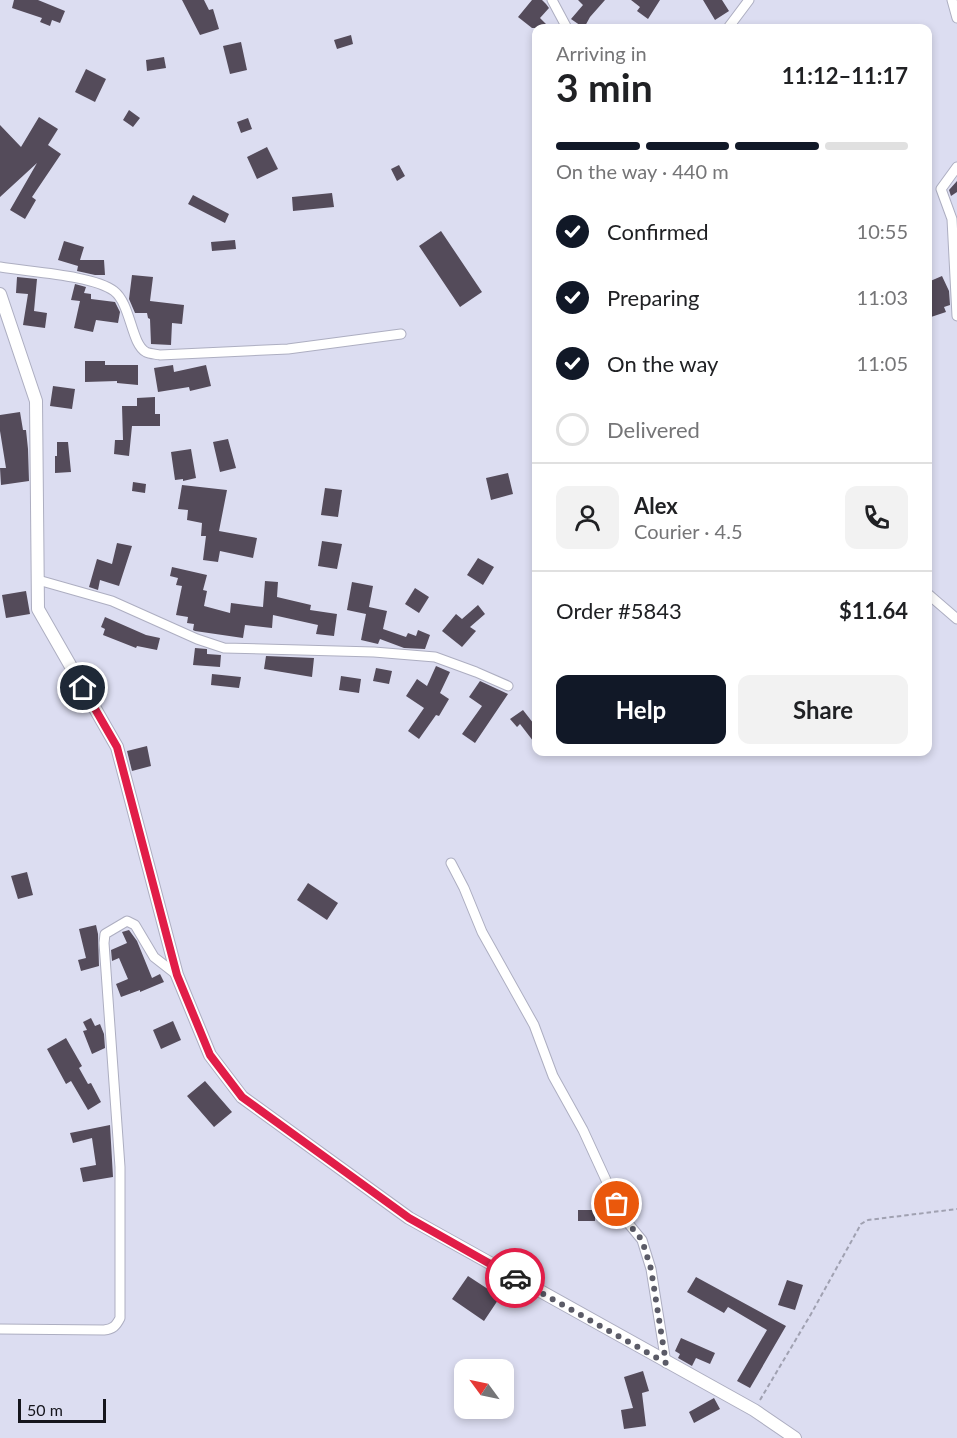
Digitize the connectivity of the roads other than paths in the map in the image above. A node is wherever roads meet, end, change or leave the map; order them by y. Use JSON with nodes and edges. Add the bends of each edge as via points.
{"nodes":[{"id":1,"x":552,"y":0,"type":"edge"},
{"id":2,"x":749,"y":0,"type":"edge"},
{"id":3,"x":952,"y":0,"type":"edge"},
{"id":4,"x":957,"y":18,"type":"edge"},
{"id":5,"x":565,"y":24,"type":"edge"},
{"id":6,"x":731,"y":24,"type":"edge"},
{"id":7,"x":957,"y":167,"type":"edge"},
{"id":8,"x":0,"y":267,"type":"edge"},
{"id":9,"x":0,"y":294,"type":"edge"},
{"id":10,"x":957,"y":316,"type":"edge"},
{"id":11,"x":401,"y":334,"type":"dead end"},
{"id":12,"x":38,"y":580,"type":"junction"},
{"id":13,"x":932,"y":597,"type":"edge"},
{"id":14,"x":957,"y":619,"type":"edge"},
{"id":15,"x":508,"y":686,"type":"dead end"},
{"id":16,"x":451,"y":863,"type":"dead end"},
{"id":17,"x":177,"y":975,"type":"junction"},
{"id":18,"x":0,"y":1329,"type":"edge"},
{"id":19,"x":666,"y":1363,"type":"junction"},
{"id":20,"x":795,"y":1438,"type":"edge"}],
"edges":[{"from":1,"to":5,"type":"street"},
{"from":2,"to":6,"type":"street"},
{"from":3,"to":4,"type":"street"},
{"from":7,"to":10,"type":"street","via":[[941,189],[952,219]]},
{"from":8,"to":11,"type":"street","via":[[71,278],[112,290],[123,301],[140,346],[146,352],[160,355],[288,349]]},
{"from":9,"to":12,"type":"street","via":[[36,401]]},
{"from":12,"to":15,"type":"street","via":[[112,601],[224,648],[435,657]]},
{"from":12,"to":17,"type":"street","via":[[39,609],[117,747]]},
{"from":13,"to":14,"type":"street"},
{"from":16,"to":19,"type":"street","via":[[482,932],[534,1025],[553,1076],[623,1217],[642,1240],[651,1269]]},
{"from":17,"to":18,"type":"street","via":[[154,957],[131,922],[105,934],[120,1167],[120,1318],[112,1329],[104,1330]]},
{"from":17,"to":19,"type":"street","via":[[210,1055],[242,1097],[409,1218]]},
{"from":19,"to":20,"type":"street","via":[[754,1410]]}]}
